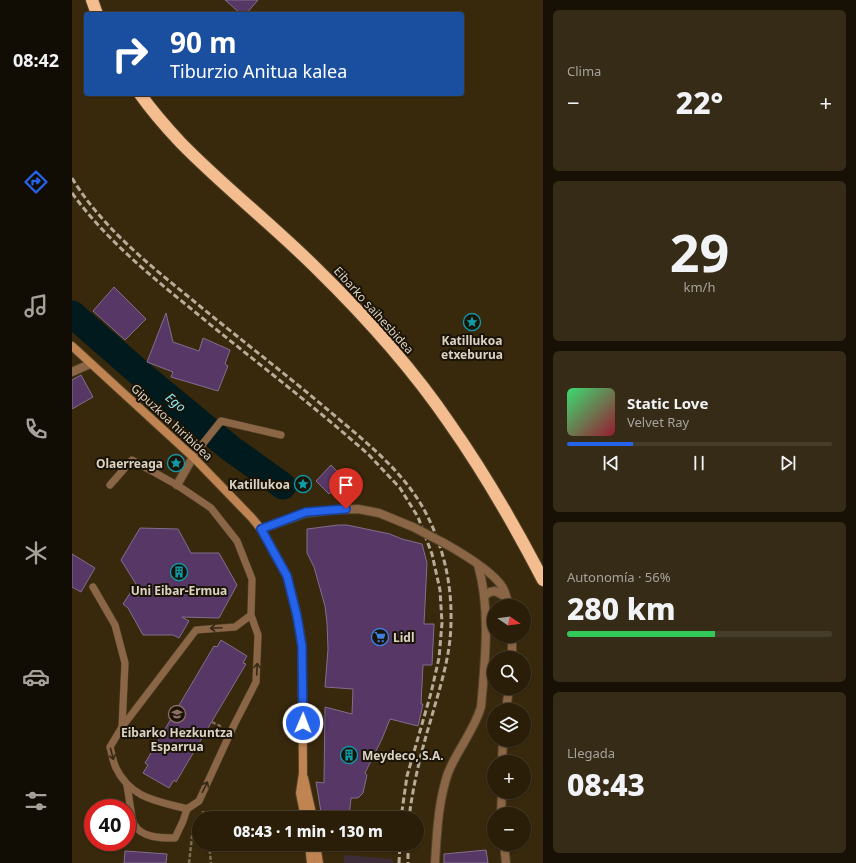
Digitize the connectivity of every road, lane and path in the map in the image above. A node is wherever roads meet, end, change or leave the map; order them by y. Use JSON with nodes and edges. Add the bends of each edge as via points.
{"nodes":[{"id":1,"x":92,"y":0,"type":"edge"},
{"id":2,"x":96,"y":12,"type":"edge"},
{"id":3,"x":142,"y":96,"type":"edge"},
{"id":4,"x":72,"y":346,"type":"edge"},
{"id":5,"x":90,"y":364,"type":"junction"},
{"id":6,"x":72,"y":372,"type":"edge"},
{"id":7,"x":280,"y":436,"type":"dead end"},
{"id":8,"x":193,"y":457,"type":"junction"},
{"id":9,"x":110,"y":485,"type":"dead end"},
{"id":10,"x":177,"y":486,"type":"junction"},
{"id":11,"x":261,"y":529,"type":"junction"},
{"id":12,"x":478,"y":565,"type":"junction"},
{"id":13,"x":543,"y":580,"type":"edge"},
{"id":14,"x":93,"y":587,"type":"dead end"},
{"id":15,"x":484,"y":596,"type":"junction"},
{"id":16,"x":506,"y":597,"type":"joint"},
{"id":17,"x":251,"y":615,"type":"junction"},
{"id":18,"x":122,"y":727,"type":"junction"},
{"id":19,"x":303,"y":773,"type":"junction"},
{"id":20,"x":127,"y":786,"type":"junction"},
{"id":21,"x":187,"y":809,"type":"junction"},
{"id":22,"x":304,"y":811,"type":"edge"},
{"id":23,"x":311,"y":811,"type":"edge"},
{"id":24,"x":190,"y":849,"type":"dead end"},
{"id":25,"x":210,"y":851,"type":"edge"},
{"id":26,"x":309,"y":851,"type":"edge"},
{"id":27,"x":317,"y":851,"type":"edge"},
{"id":28,"x":505,"y":851,"type":"edge"},
{"id":29,"x":189,"y":863,"type":"edge"},
{"id":30,"x":211,"y":863,"type":"edge"},
{"id":31,"x":311,"y":863,"type":"edge"},
{"id":32,"x":319,"y":863,"type":"edge"},
{"id":33,"x":435,"y":863,"type":"edge"},
{"id":34,"x":506,"y":863,"type":"edge"}],
"edges":[{"from":1,"to":2,"type":"highway"},
{"from":3,"to":13,"type":"highway","name":"Eibarko saihesbidea","via":[[165,126],[198,160],[317,268],[411,371],[484,474],[521,536]]},
{"from":4,"to":5,"type":"street","name":"Gipuzkoa hiribidea"},
{"from":5,"to":6,"type":"street"},
{"from":5,"to":8,"type":"street","name":"Gipuzkoa hiribidea"},
{"from":7,"to":8,"type":"lane","via":[[221,422]]},
{"from":8,"to":10,"type":"street"},
{"from":8,"to":11,"type":"street","name":"Gipuzkoa hiribidea"},
{"from":9,"to":10,"type":"lane","via":[[132,460]]},
{"from":10,"to":17,"type":"lane","via":[[211,508],[237,541],[252,579]]},
{"from":11,"to":12,"type":"street","bridge":true,"via":[[306,512],[358,509],[379,513],[413,527]]},
{"from":11,"to":19,"type":"street","name":"Gipuzkoa hiribidea","via":[[287,576],[297,616],[302,646]]},
{"from":12,"to":15,"type":"street"},
{"from":12,"to":16,"type":"street","via":[[496,579],[504,589]]},
{"from":14,"to":18,"type":"lane","via":[[115,625],[125,663]]},
{"from":15,"to":16,"type":"street","via":[[495,590]]},
{"from":15,"to":33,"type":"street","via":[[486,636],[481,707],[478,718],[448,772],[440,800]]},
{"from":17,"to":18,"type":"lane","one_way":true,"via":[[235,627],[196,630]]},
{"from":21,"to":17,"type":"lane","one_way":true,"via":[[199,801],[256,682],[258,635]]},
{"from":18,"to":20,"type":"lane","one_way":true,"via":[[110,747],[116,768]]},
{"from":19,"to":22,"type":"street","via":[[300,793]]},
{"from":19,"to":23,"type":"street"},
{"from":20,"to":21,"type":"lane","via":[[144,797]]},
{"from":20,"to":21,"type":"lane","via":[[134,824],[142,833],[156,838],[174,838]]},
{"from":24,"to":29,"type":"path"},
{"from":25,"to":30,"type":"path"},
{"from":26,"to":31,"type":"street"},
{"from":27,"to":32,"type":"street"},
{"from":28,"to":34,"type":"street"}]}
